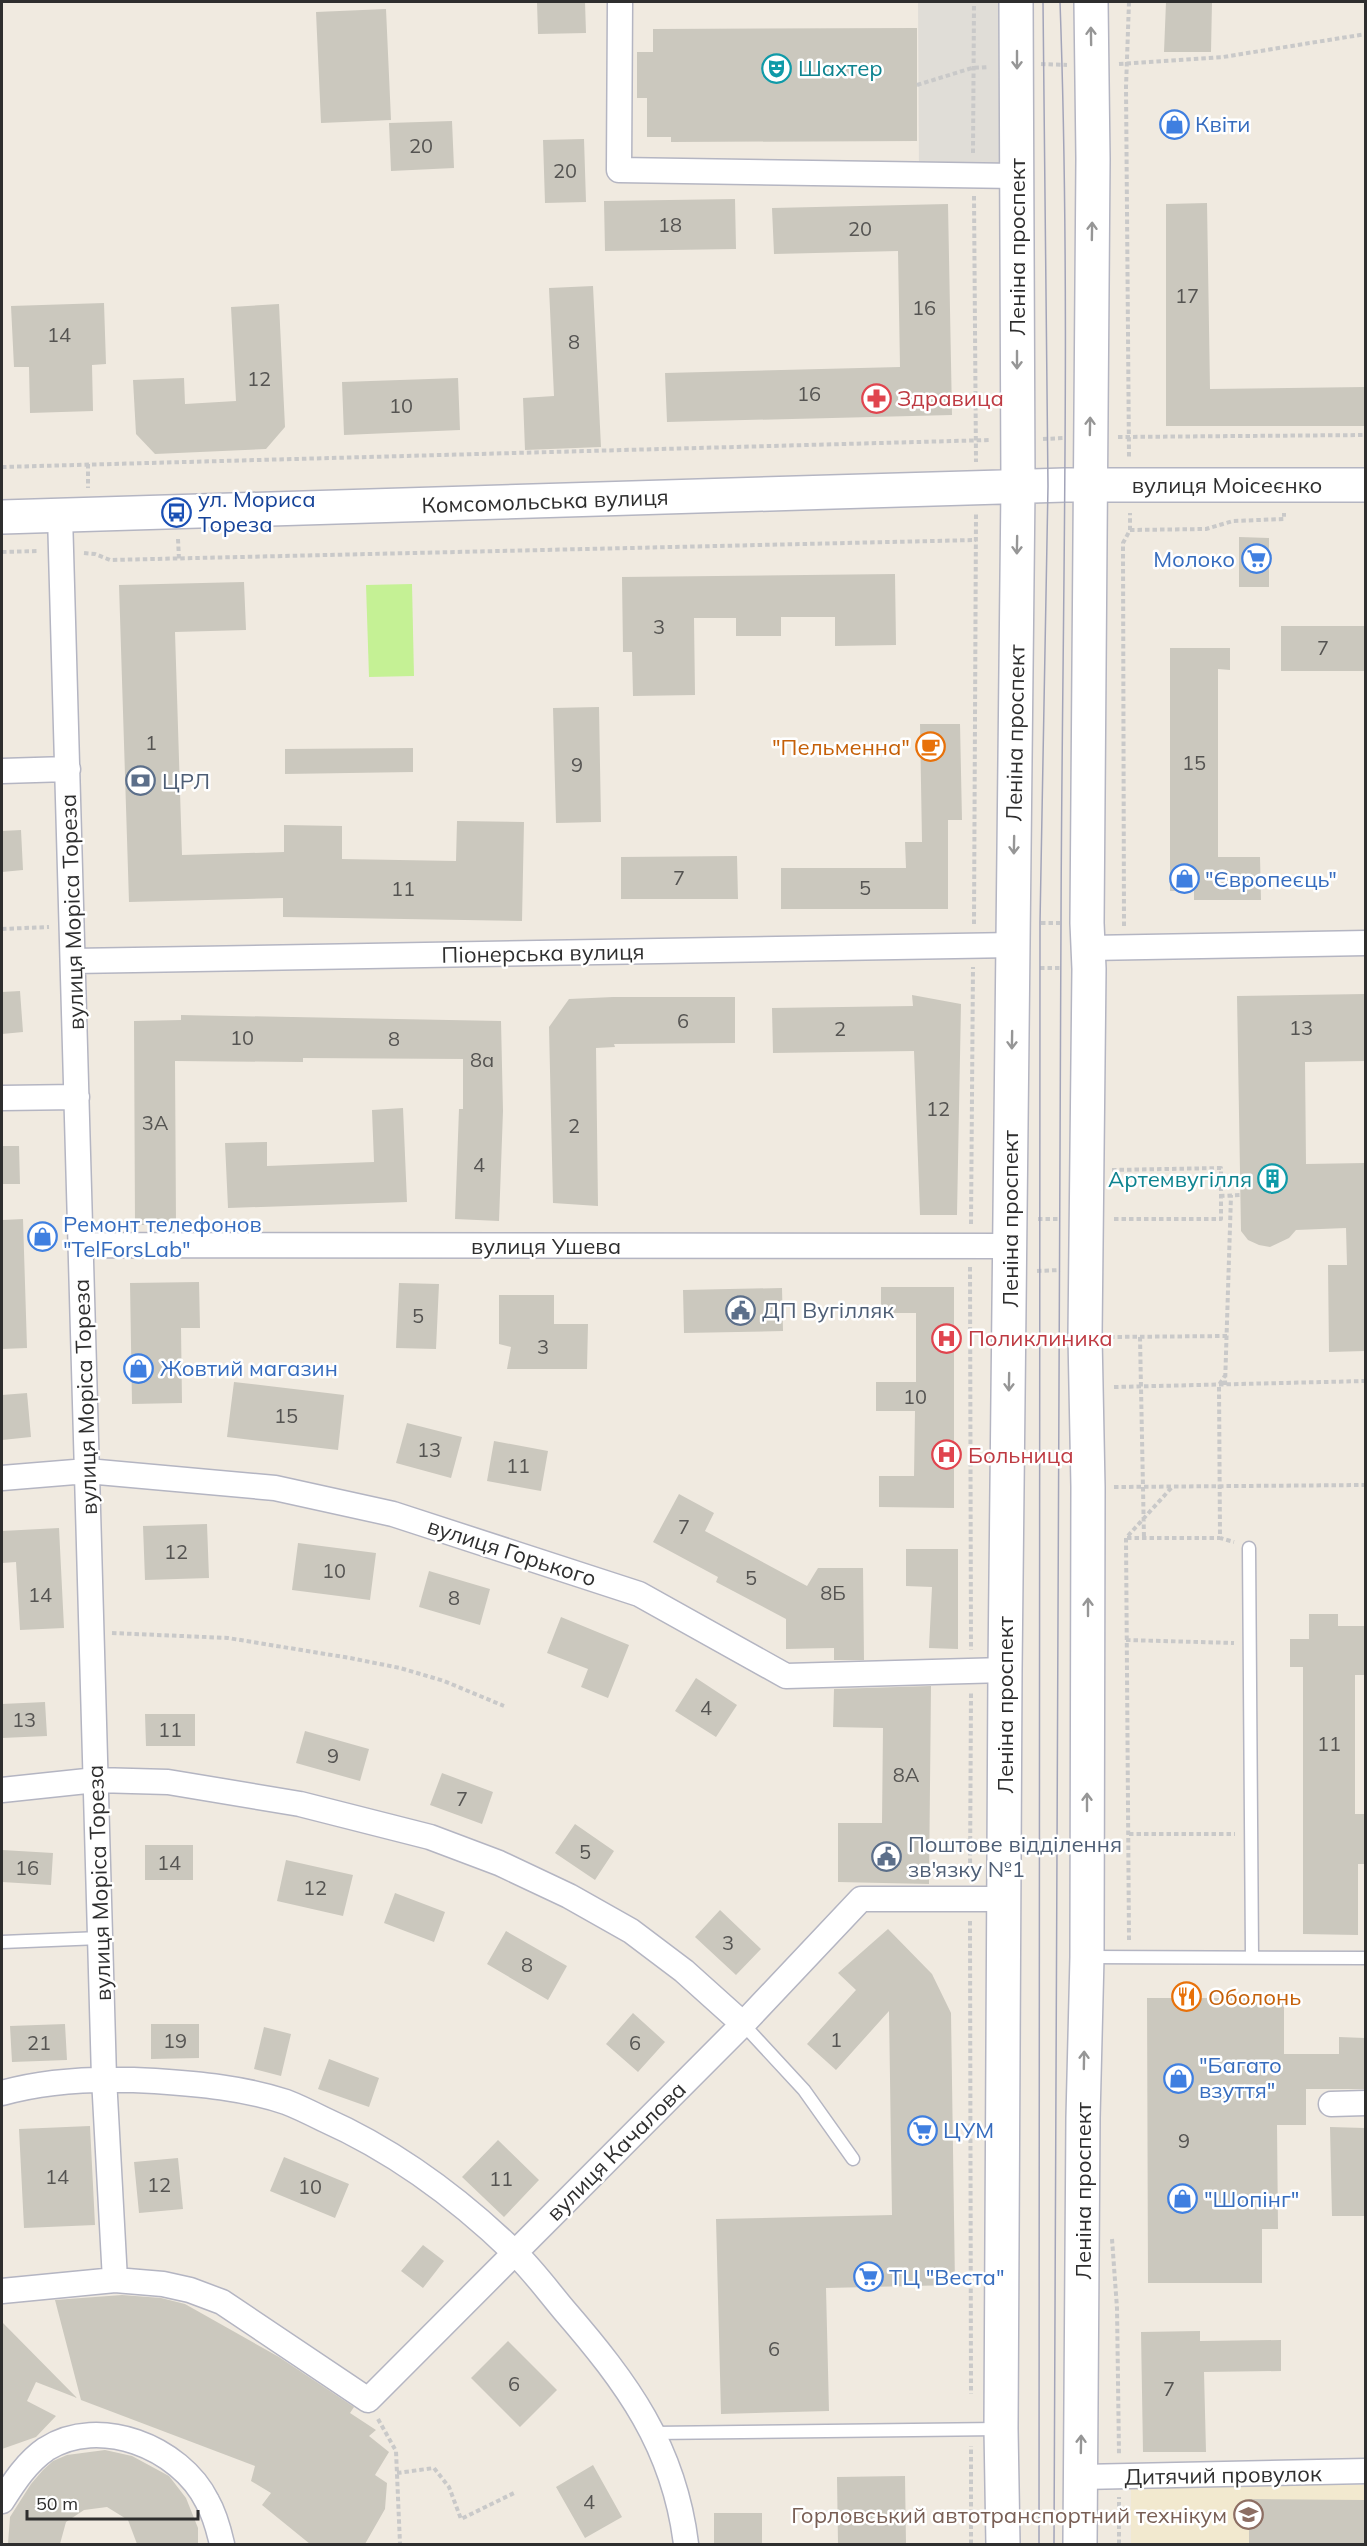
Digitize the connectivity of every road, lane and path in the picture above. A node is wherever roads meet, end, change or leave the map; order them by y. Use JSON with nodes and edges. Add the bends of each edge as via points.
{"nodes":[{"id":1,"x":620,"y":2,"type":"edge"},
{"id":2,"x":1016,"y":2,"type":"edge"},
{"id":3,"x":1091,"y":2,"type":"edge"},
{"id":4,"x":1365,"y":34,"type":"edge"},
{"id":5,"x":1127,"y":63,"type":"dead end"},
{"id":6,"x":1017,"y":66,"type":"junction"},
{"id":7,"x":917,"y":85,"type":"dead end"},
{"id":8,"x":1016,"y":176,"type":"junction"},
{"id":9,"x":1365,"y":435,"type":"edge"},
{"id":10,"x":1090,"y":437,"type":"junction"},
{"id":11,"x":1017,"y":440,"type":"junction"},
{"id":12,"x":2,"y":467,"type":"edge"},
{"id":13,"x":1089,"y":485,"type":"junction"},
{"id":14,"x":1284,"y":485,"type":"junction"},
{"id":15,"x":1365,"y":485,"type":"edge"},
{"id":16,"x":1018,"y":487,"type":"junction"},
{"id":17,"x":60,"y":515,"type":"junction"},
{"id":18,"x":2,"y":517,"type":"edge"},
{"id":19,"x":1130,"y":530,"type":"dead end"},
{"id":20,"x":976,"y":540,"type":"dead end"},
{"id":21,"x":62,"y":551,"type":"junction"},
{"id":22,"x":2,"y":552,"type":"edge"},
{"id":23,"x":68,"y":769,"type":"junction"},
{"id":24,"x":2,"y":771,"type":"edge"},
{"id":25,"x":974,"y":924,"type":"dead end"},
{"id":26,"x":1124,"y":924,"type":"dead end"},
{"id":27,"x":72,"y":926,"type":"junction"},
{"id":28,"x":2,"y":929,"type":"edge"},
{"id":29,"x":1014,"y":935,"type":"junction"},
{"id":30,"x":1088,"y":935,"type":"junction"},
{"id":31,"x":1365,"y":943,"type":"edge"},
{"id":32,"x":73,"y":961,"type":"junction"},
{"id":33,"x":77,"y":1097,"type":"junction"},
{"id":34,"x":2,"y":1098,"type":"edge"},
{"id":35,"x":1087,"y":1170,"type":"junction"},
{"id":36,"x":1231,"y":1195,"type":"junction"},
{"id":37,"x":1241,"y":1195,"type":"dead end"},
{"id":38,"x":1220,"y":1196,"type":"junction"},
{"id":39,"x":1221,"y":1219,"type":"dead end"},
{"id":40,"x":81,"y":1245,"type":"junction"},
{"id":41,"x":1011,"y":1246,"type":"junction"},
{"id":42,"x":1085,"y":1336,"type":"junction"},
{"id":43,"x":1228,"y":1336,"type":"junction"},
{"id":44,"x":1140,"y":1337,"type":"junction"},
{"id":45,"x":1226,"y":1374,"type":"junction"},
{"id":46,"x":1365,"y":1381,"type":"edge"},
{"id":47,"x":1219,"y":1385,"type":"junction"},
{"id":48,"x":1225,"y":1385,"type":"junction"},
{"id":49,"x":1086,"y":1387,"type":"junction"},
{"id":50,"x":1143,"y":1387,"type":"junction"},
{"id":51,"x":87,"y":1471,"type":"junction"},
{"id":52,"x":2,"y":1478,"type":"edge"},
{"id":53,"x":1221,"y":1485,"type":"junction"},
{"id":54,"x":1365,"y":1485,"type":"edge"},
{"id":55,"x":1088,"y":1487,"type":"junction"},
{"id":56,"x":1143,"y":1487,"type":"junction"},
{"id":57,"x":1126,"y":1538,"type":"dead end"},
{"id":58,"x":1144,"y":1538,"type":"junction"},
{"id":59,"x":1220,"y":1538,"type":"junction"},
{"id":60,"x":1249,"y":1548,"type":"joint"},
{"id":61,"x":92,"y":1633,"type":"junction"},
{"id":62,"x":1126,"y":1640,"type":"dead end"},
{"id":63,"x":1250,"y":1644,"type":"junction"},
{"id":64,"x":1005,"y":1670,"type":"junction"},
{"id":65,"x":504,"y":1706,"type":"dead end"},
{"id":66,"x":96,"y":1780,"type":"junction"},
{"id":67,"x":2,"y":1790,"type":"edge"},
{"id":68,"x":1128,"y":1834,"type":"dead end"},
{"id":69,"x":1251,"y":1834,"type":"junction"},
{"id":70,"x":970,"y":1899,"type":"junction"},
{"id":71,"x":1005,"y":1899,"type":"junction"},
{"id":72,"x":100,"y":1938,"type":"junction"},
{"id":73,"x":2,"y":1942,"type":"edge"},
{"id":74,"x":1252,"y":1956,"type":"junction"},
{"id":75,"x":1087,"y":1957,"type":"junction"},
{"id":76,"x":1365,"y":1958,"type":"edge"},
{"id":77,"x":743,"y":2024,"type":"junction"},
{"id":78,"x":104,"y":2078,"type":"junction"},
{"id":79,"x":2,"y":2093,"type":"edge"},
{"id":80,"x":1365,"y":2103,"type":"edge"},
{"id":81,"x":1330,"y":2104,"type":"dead end"},
{"id":82,"x":853,"y":2159,"type":"dead end"},
{"id":83,"x":515,"y":2253,"type":"junction"},
{"id":84,"x":115,"y":2280,"type":"junction"},
{"id":85,"x":2,"y":2291,"type":"edge"},
{"id":86,"x":368,"y":2400,"type":"junction"},
{"id":87,"x":986,"y":2430,"type":"junction"},
{"id":88,"x":653,"y":2433,"type":"junction"},
{"id":89,"x":1365,"y":2471,"type":"edge"},
{"id":90,"x":397,"y":2473,"type":"junction"},
{"id":91,"x":1081,"y":2477,"type":"junction"},
{"id":92,"x":1119,"y":2478,"type":"junction"},
{"id":93,"x":514,"y":2493,"type":"dead end"},
{"id":94,"x":2,"y":2501,"type":"edge"},
{"id":95,"x":222,"y":2544,"type":"edge"},
{"id":96,"x":400,"y":2544,"type":"edge"},
{"id":97,"x":686,"y":2544,"type":"edge"},
{"id":98,"x":970,"y":2544,"type":"edge"},
{"id":99,"x":1003,"y":2544,"type":"edge"},
{"id":100,"x":1080,"y":2544,"type":"edge"},
{"id":101,"x":1119,"y":2544,"type":"edge"}],
"edges":[{"from":1,"to":8,"type":"street","via":[[619,170]]},
{"from":2,"to":6,"type":"main road","name":"Леніна проспект","one_way":true},
{"from":10,"to":3,"type":"main road","name":"Леніна проспект","one_way":true},
{"from":4,"to":5,"type":"path","via":[[1223,57]]},
{"from":6,"to":7,"type":"path","via":[[972,68]]},
{"from":6,"to":8,"type":"main road","name":"Леніна проспект"},
{"from":8,"to":11,"type":"main road","name":"Леніна проспект","one_way":true},
{"from":9,"to":10,"type":"path"},
{"from":10,"to":11,"type":"path"},
{"from":10,"to":13,"type":"main road","name":"Леніна проспект"},
{"from":11,"to":12,"type":"path"},
{"from":11,"to":16,"type":"main road","name":"Леніна проспект"},
{"from":13,"to":14,"type":"main road","name":"вулиця Моісеєнко"},
{"from":13,"to":16,"type":"main road","name":"Комсомольська вулиця"},
{"from":13,"to":30,"type":"main road","name":"Леніна проспект"},
{"from":14,"to":15,"type":"main road","name":"вулиця Моісеєнко"},
{"from":14,"to":19,"type":"path","via":[[1284,519],[1233,521],[1206,529]]},
{"from":16,"to":17,"type":"main road","name":"Комсомольська вулиця"},
{"from":16,"to":29,"type":"main road","name":"Леніна проспект","one_way":true},
{"from":17,"to":18,"type":"main road","name":"Комсомольська вулиця"},
{"from":17,"to":21,"type":"street","name":"вулиця Моріса Тореза"},
{"from":20,"to":21,"type":"path","via":[[110,560]]},
{"from":21,"to":22,"type":"path"},
{"from":21,"to":23,"type":"street","name":"вулиця Моріса Тореза"},
{"from":23,"to":24,"type":"street"},
{"from":23,"to":27,"type":"street","name":"вулиця Моріса Тореза"},
{"from":25,"to":29,"type":"path"},
{"from":26,"to":30,"type":"path"},
{"from":27,"to":28,"type":"path"},
{"from":27,"to":32,"type":"street","name":"вулиця Моріса Тореза"},
{"from":29,"to":30,"type":"path"},
{"from":29,"to":32,"type":"street","name":"Піонерська вулиця"},
{"from":29,"to":41,"type":"main road","name":"Леніна проспект","one_way":true},
{"from":30,"to":31,"type":"street"},
{"from":30,"to":35,"type":"main road","name":"Леніна проспект"},
{"from":32,"to":33,"type":"street","name":"вулиця Моріса Тореза"},
{"from":33,"to":34,"type":"street"},
{"from":33,"to":40,"type":"street","name":"вулиця Моріса Тореза"},
{"from":35,"to":38,"type":"path","via":[[1221,1168]]},
{"from":35,"to":42,"type":"main road","name":"Леніна проспект"},
{"from":36,"to":37,"type":"path"},
{"from":36,"to":38,"type":"path"},
{"from":36,"to":43,"type":"path"},
{"from":38,"to":39,"type":"path"},
{"from":40,"to":41,"type":"street","name":"вулиця Ушева"},
{"from":40,"to":51,"type":"street","name":"вулиця Моріса Тореза"},
{"from":41,"to":64,"type":"main road","name":"Леніна проспект","one_way":true},
{"from":42,"to":44,"type":"path"},
{"from":42,"to":49,"type":"main road","name":"Леніна проспект"},
{"from":43,"to":44,"type":"path"},
{"from":43,"to":45,"type":"path"},
{"from":44,"to":50,"type":"path"},
{"from":45,"to":47,"type":"path"},
{"from":45,"to":48,"type":"path"},
{"from":46,"to":48,"type":"path"},
{"from":47,"to":48,"type":"path"},
{"from":47,"to":50,"type":"path"},
{"from":47,"to":53,"type":"path"},
{"from":49,"to":50,"type":"path"},
{"from":49,"to":55,"type":"main road","name":"Леніна проспект"},
{"from":50,"to":56,"type":"path"},
{"from":51,"to":52,"type":"street","name":"вулиця Горького"},
{"from":51,"to":61,"type":"street","name":"вулиця Моріса Тореза"},
{"from":51,"to":64,"type":"street","name":"вулиця Горького","via":[[275,1488],[404,1518],[639,1594],[786,1676]]},
{"from":53,"to":54,"type":"path"},
{"from":53,"to":56,"type":"path"},
{"from":53,"to":59,"type":"path"},
{"from":55,"to":56,"type":"path"},
{"from":75,"to":55,"type":"main road","name":"Леніна проспект","one_way":true},
{"from":56,"to":58,"type":"path"},
{"from":57,"to":58,"type":"path"},
{"from":58,"to":59,"type":"path"},
{"from":59,"to":60,"type":"path"},
{"from":60,"to":63,"type":"lane"},
{"from":61,"to":65,"type":"path","via":[[228,1638],[350,1658],[444,1681]]},
{"from":61,"to":66,"type":"street","name":"вулиця Моріса Тореза"},
{"from":62,"to":63,"type":"path"},
{"from":63,"to":69,"type":"lane"},
{"from":64,"to":71,"type":"main road","name":"Леніна проспект"},
{"from":66,"to":67,"type":"street"},
{"from":66,"to":72,"type":"street","name":"вулиця Моріса Тореза"},
{"from":66,"to":77,"type":"street","via":[[168,1782],[237,1792],[430,1837],[569,1896],[631,1931],[684,1971]]},
{"from":68,"to":69,"type":"path"},
{"from":69,"to":74,"type":"lane"},
{"from":70,"to":71,"type":"street"},
{"from":70,"to":77,"type":"street","name":"вулиця Качалова","via":[[861,1899]]},
{"from":70,"to":87,"type":"path"},
{"from":71,"to":87,"type":"main road","name":"Леніна проспект"},
{"from":72,"to":73,"type":"lane"},
{"from":72,"to":78,"type":"street","name":"вулиця Моріса Тореза"},
{"from":74,"to":75,"type":"lane"},
{"from":74,"to":76,"type":"lane"},
{"from":91,"to":75,"type":"main road","name":"Леніна проспект","one_way":true},
{"from":77,"to":82,"type":"lane","via":[[804,2090]]},
{"from":77,"to":83,"type":"street","name":"вулиця Качалова"},
{"from":78,"to":79,"type":"street"},
{"from":78,"to":83,"type":"street","via":[[206,2085],[286,2102],[358,2135],[410,2166],[454,2198]]},
{"from":78,"to":84,"type":"street","name":"вулиця Моріса Тореза"},
{"from":80,"to":81,"type":"street"},
{"from":83,"to":86,"type":"street","name":"вулиця Качалова"},
{"from":83,"to":88,"type":"street","via":[[591,2340],[642,2410]]},
{"from":84,"to":85,"type":"street"},
{"from":84,"to":86,"type":"street","via":[[163,2284],[222,2302]]},
{"from":86,"to":90,"type":"path","via":[[396,2451]]},
{"from":87,"to":88,"type":"lane"},
{"from":87,"to":98,"type":"path"},
{"from":87,"to":99,"type":"main road","name":"Леніна проспект"},
{"from":88,"to":97,"type":"street","via":[[667,2465]]},
{"from":89,"to":92,"type":"street","name":"Дитячий провулок"},
{"from":90,"to":93,"type":"path","via":[[434,2468],[449,2487],[461,2519]]},
{"from":90,"to":96,"type":"path"},
{"from":91,"to":92,"type":"street","name":"Дитячий провулок"},
{"from":91,"to":100,"type":"main road","name":"Леніна проспект"},
{"from":92,"to":101,"type":"path"},
{"from":94,"to":95,"type":"street","via":[[19,2474],[47,2449],[78,2436],[108,2434],[152,2447],[183,2470],[207,2500]]}]}
